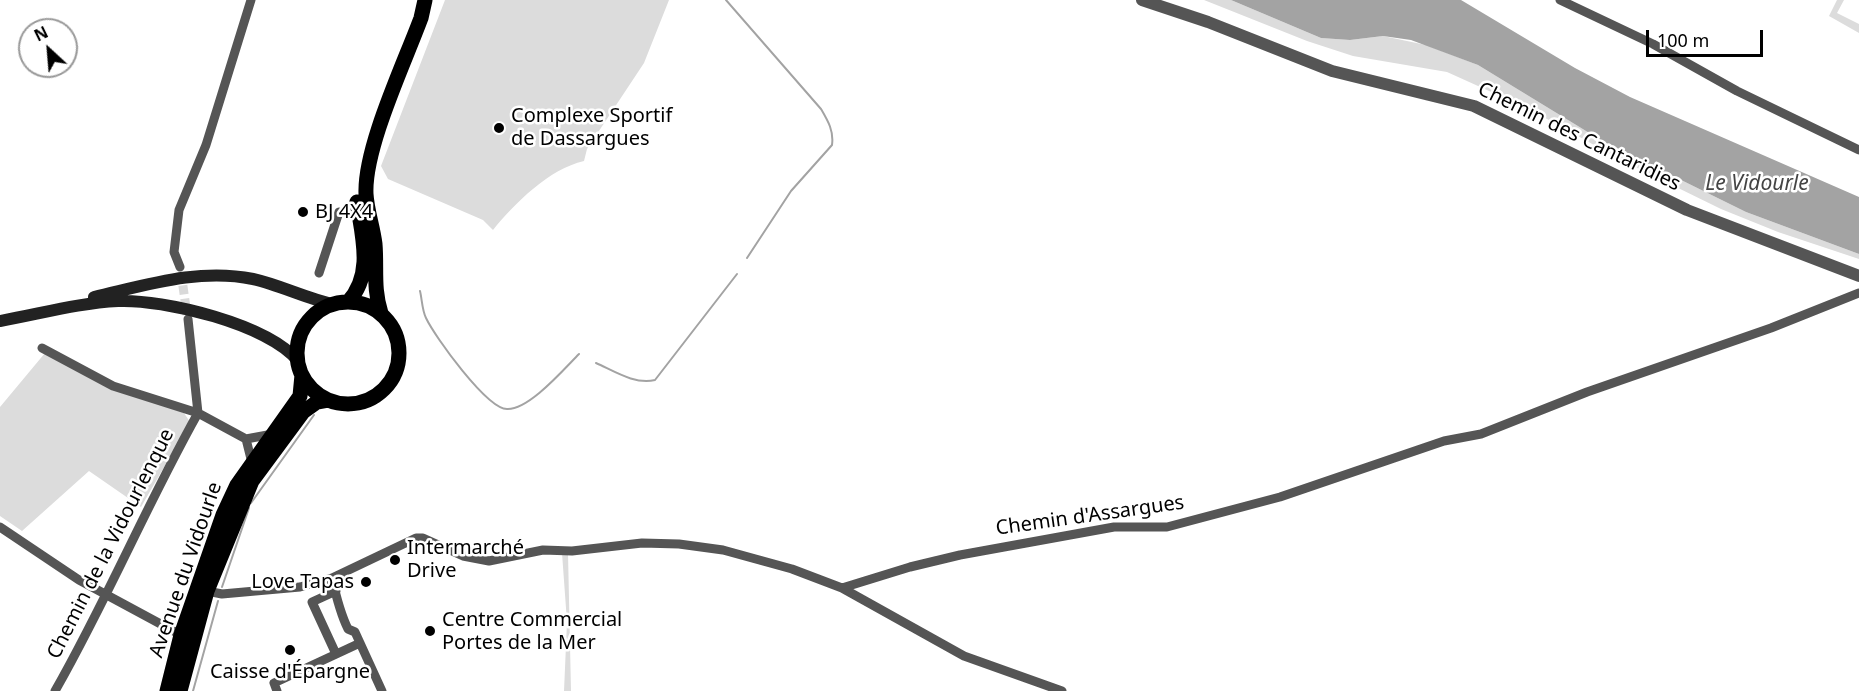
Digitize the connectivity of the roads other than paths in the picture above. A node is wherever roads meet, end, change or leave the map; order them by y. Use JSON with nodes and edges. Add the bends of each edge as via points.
{"nodes":[{"id":1,"x":251,"y":0,"type":"edge"},
{"id":2,"x":1142,"y":0,"type":"edge"},
{"id":3,"x":1560,"y":0,"type":"edge"},
{"id":4,"x":424,"y":4,"type":"edge"},
{"id":5,"x":1859,"y":150,"type":"edge"},
{"id":6,"x":339,"y":212,"type":"dead end"},
{"id":7,"x":180,"y":267,"type":"tunnel mouth"},
{"id":8,"x":319,"y":273,"type":"dead end"},
{"id":9,"x":1859,"y":276,"type":"edge"},
{"id":10,"x":1859,"y":292,"type":"edge"},
{"id":11,"x":340,"y":303,"type":"junction"},
{"id":12,"x":77,"y":304,"type":"junction"},
{"id":13,"x":381,"y":313,"type":"junction"},
{"id":14,"x":188,"y":319,"type":"tunnel mouth"},
{"id":15,"x":0,"y":321,"type":"edge"},
{"id":16,"x":42,"y":348,"type":"dead end"},
{"id":17,"x":300,"y":368,"type":"junction"},
{"id":18,"x":328,"y":400,"type":"junction"},
{"id":19,"x":198,"y":413,"type":"junction"},
{"id":20,"x":273,"y":434,"type":"junction"},
{"id":21,"x":246,"y":439,"type":"junction"},
{"id":22,"x":252,"y":463,"type":"junction"},
{"id":23,"x":0,"y":527,"type":"edge"},
{"id":24,"x":332,"y":578,"type":"junction"},
{"id":25,"x":842,"y":588,"type":"junction"},
{"id":26,"x":207,"y":591,"type":"junction"},
{"id":27,"x":336,"y":591,"type":"junction"},
{"id":28,"x":106,"y":596,"type":"junction"},
{"id":29,"x":181,"y":636,"type":"junction"},
{"id":30,"x":360,"y":643,"type":"junction"},
{"id":31,"x":336,"y":654,"type":"junction"},
{"id":32,"x":55,"y":691,"type":"edge"},
{"id":33,"x":167,"y":691,"type":"edge"},
{"id":34,"x":180,"y":691,"type":"edge"},
{"id":35,"x":277,"y":691,"type":"edge"},
{"id":36,"x":382,"y":691,"type":"edge"},
{"id":37,"x":1062,"y":691,"type":"edge"}],
"edges":[{"from":1,"to":7,"type":"street","via":[[206,145],[179,210],[174,252]]},
{"from":2,"to":9,"type":"street","name":"Chemin des Cantaridies","via":[[1332,71],[1474,106],[1687,210]]},
{"from":3,"to":5,"type":"street"},
{"from":4,"to":11,"type":"main road","via":[[361,157],[357,201],[363,273],[361,284]]},
{"from":4,"to":13,"type":"main road","via":[[367,175],[367,206],[375,242],[375,291]]},
{"from":6,"to":8,"type":"street"},
{"from":10,"to":25,"type":"street","name":"Chemin d'Assargues","via":[[1481,434],[1444,441],[1280,497],[1167,527],[1114,527],[940,560]]},
{"from":11,"to":12,"type":"main road","via":[[265,282],[218,275],[158,282]]},
{"from":11,"to":13,"type":"main road","via":[[368,305]]},
{"from":11,"to":17,"type":"main road","via":[[316,313],[305,326],[298,343]]},
{"from":12,"to":15,"type":"main road"},
{"from":12,"to":17,"type":"main road","via":[[138,302],[204,314],[275,342]]},
{"from":13,"to":18,"type":"main road","via":[[398,341],[395,374],[381,392],[361,402]]},
{"from":14,"to":19,"type":"street"},
{"from":16,"to":19,"type":"street","via":[[113,386]]},
{"from":17,"to":18,"type":"main road","via":[[316,392]]},
{"from":17,"to":20,"type":"main road","name":"Avenue du Vidourle","via":[[300,396]]},
{"from":18,"to":26,"type":"main road","name":"Avenue du Vidourle","via":[[303,412],[252,481]]},
{"from":19,"to":21,"type":"street"},
{"from":19,"to":28,"type":"street","name":"Chemin de la Vidourlenque"},
{"from":20,"to":21,"type":"street"},
{"from":20,"to":22,"type":"main road","name":"Avenue du Vidourle"},
{"from":21,"to":22,"type":"street"},
{"from":22,"to":29,"type":"main road","name":"Avenue du Vidourle","via":[[223,515]]},
{"from":23,"to":28,"type":"street"},
{"from":24,"to":25,"type":"street","via":[[423,538],[463,556],[489,561],[543,550],[572,551],[642,543],[690,546],[723,550],[792,569]]},
{"from":24,"to":26,"type":"street","via":[[267,591]]},
{"from":24,"to":27,"type":"street"},
{"from":25,"to":37,"type":"street","via":[[964,656]]},
{"from":26,"to":34,"type":"main road","name":"Avenue du Vidourle"},
{"from":27,"to":30,"type":"street","via":[[348,629],[355,632]]},
{"from":27,"to":31,"type":"street","via":[[312,602]]},
{"from":28,"to":29,"type":"street"},
{"from":28,"to":32,"type":"street","name":"Chemin de la Vidourlenque"},
{"from":29,"to":33,"type":"main road","name":"Avenue du Vidourle"},
{"from":30,"to":31,"type":"street"},
{"from":30,"to":36,"type":"street"},
{"from":31,"to":35,"type":"street","via":[[274,683]]}]}
